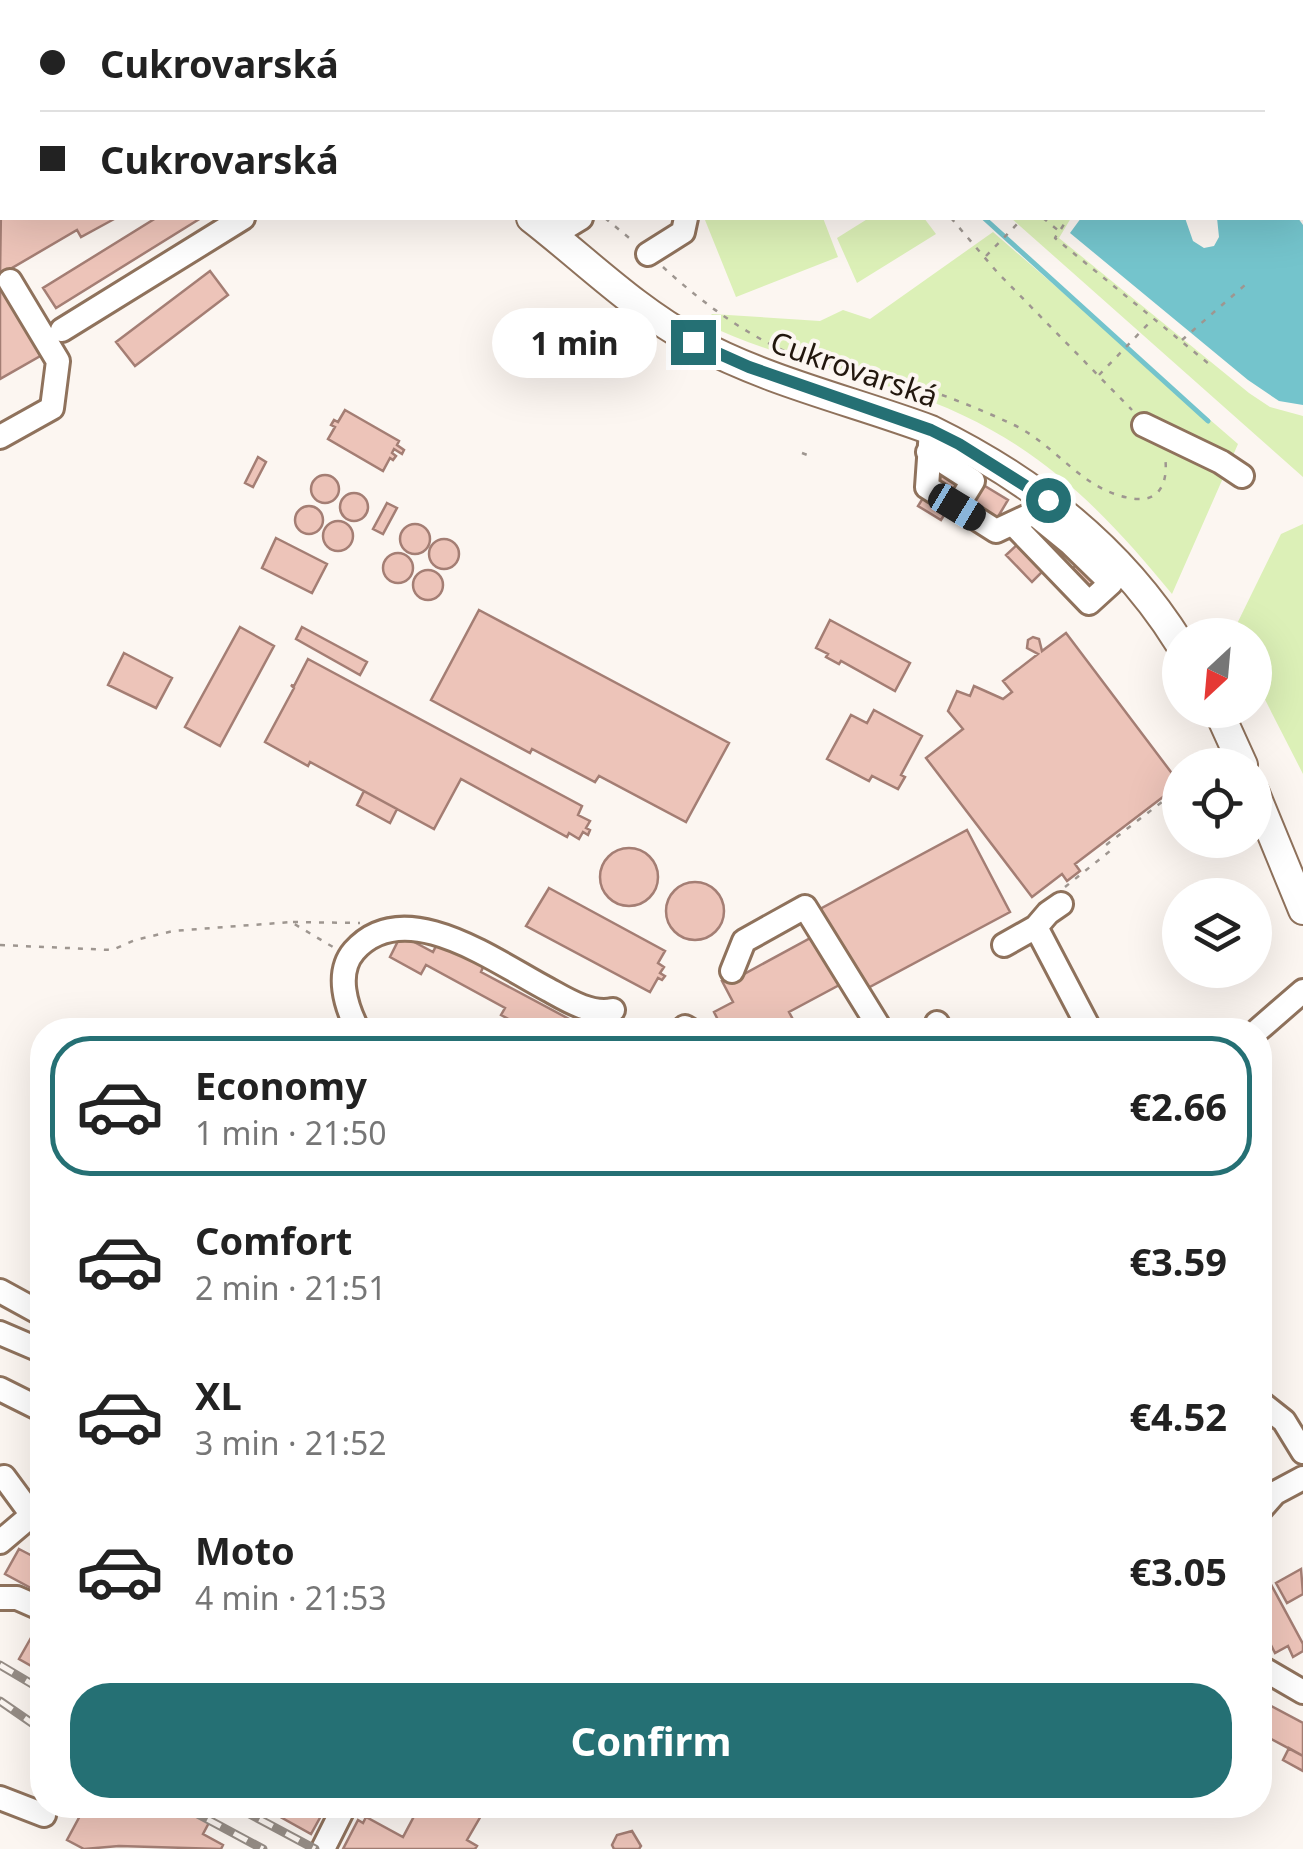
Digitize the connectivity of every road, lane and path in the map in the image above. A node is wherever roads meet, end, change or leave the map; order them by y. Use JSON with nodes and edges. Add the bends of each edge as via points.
{"nodes":[{"id":1,"x":240,"y":220,"type":"edge"},
{"id":2,"x":534,"y":220,"type":"edge"},
{"id":3,"x":579,"y":220,"type":"edge"},
{"id":4,"x":607,"y":220,"type":"edge"},
{"id":5,"x":686,"y":220,"type":"edge"},
{"id":6,"x":954,"y":220,"type":"edge"},
{"id":7,"x":1021,"y":220,"type":"edge"},
{"id":8,"x":1046,"y":220,"type":"edge"},
{"id":9,"x":1067,"y":220,"type":"edge"},
{"id":10,"x":1059,"y":231,"type":"junction"},
{"id":11,"x":554,"y":235,"type":"junction"},
{"id":12,"x":648,"y":254,"type":"junction"},
{"id":13,"x":984,"y":258,"type":"junction"},
{"id":14,"x":10,"y":281,"type":"dead end"},
{"id":15,"x":1245,"y":285,"type":"dead end"},
{"id":16,"x":1153,"y":319,"type":"junction"},
{"id":17,"x":62,"y":330,"type":"dead end"},
{"id":18,"x":1181,"y":342,"type":"junction"},
{"id":19,"x":1208,"y":364,"type":"dead end"},
{"id":20,"x":1099,"y":375,"type":"junction"},
{"id":21,"x":1144,"y":424,"type":"junction"},
{"id":22,"x":0,"y":436,"type":"edge"},
{"id":23,"x":929,"y":449,"type":"junction"},
{"id":24,"x":802,"y":453,"type":"dead end"},
{"id":25,"x":810,"y":456,"type":"dead end"},
{"id":26,"x":1242,"y":476,"type":"dead end"},
{"id":27,"x":1021,"y":523,"type":"junction"},
{"id":28,"x":1071,"y":544,"type":"junction"},
{"id":29,"x":1065,"y":583,"type":"junction"},
{"id":30,"x":1162,"y":620,"type":"edge"},
{"id":31,"x":1162,"y":802,"type":"edge"},
{"id":32,"x":1272,"y":832,"type":"edge"},
{"id":33,"x":1302,"y":894,"type":"edge"},
{"id":34,"x":1058,"y":899,"type":"joint"},
{"id":35,"x":291,"y":922,"type":"junction"},
{"id":36,"x":1036,"y":927,"type":"junction"},
{"id":37,"x":396,"y":929,"type":"junction"},
{"id":38,"x":1004,"y":945,"type":"dead end"},
{"id":39,"x":0,"y":946,"type":"edge"},
{"id":40,"x":344,"y":966,"type":"junction"},
{"id":41,"x":732,"y":972,"type":"dead end"},
{"id":42,"x":1303,"y":991,"type":"edge"},
{"id":43,"x":613,"y":1010,"type":"dead end"},
{"id":44,"x":1303,"y":1015,"type":"edge"},
{"id":45,"x":352,"y":1018,"type":"edge"},
{"id":46,"x":875,"y":1018,"type":"edge"},
{"id":47,"x":1084,"y":1018,"type":"edge"},
{"id":48,"x":1272,"y":1018,"type":"edge"},
{"id":49,"x":1272,"y":1025,"type":"edge"},
{"id":50,"x":0,"y":1291,"type":"edge"},
{"id":51,"x":30,"y":1307,"type":"edge"},
{"id":52,"x":0,"y":1333,"type":"edge"},
{"id":53,"x":30,"y":1346,"type":"edge"},
{"id":54,"x":0,"y":1389,"type":"edge"},
{"id":55,"x":30,"y":1404,"type":"edge"},
{"id":56,"x":1272,"y":1412,"type":"edge"},
{"id":57,"x":1303,"y":1452,"type":"edge"},
{"id":58,"x":4,"y":1477,"type":"dead end"},
{"id":59,"x":1303,"y":1478,"type":"edge"},
{"id":60,"x":1272,"y":1496,"type":"edge"},
{"id":61,"x":30,"y":1509,"type":"edge"},
{"id":62,"x":30,"y":1523,"type":"edge"},
{"id":63,"x":0,"y":1542,"type":"edge"},
{"id":64,"x":2,"y":1594,"type":"edge"},
{"id":65,"x":30,"y":1604,"type":"edge"},
{"id":66,"x":1272,"y":1673,"type":"edge"},
{"id":67,"x":1303,"y":1692,"type":"edge"},
{"id":68,"x":0,"y":1798,"type":"edge"},
{"id":69,"x":30,"y":1809,"type":"edge"},
{"id":70,"x":338,"y":1818,"type":"edge"},
{"id":71,"x":323,"y":1849,"type":"edge"}],
"edges":[{"from":1,"to":17,"type":"lane"},
{"from":2,"to":11,"type":"main road","name":"Cukrovarská"},
{"from":3,"to":11,"type":"lane"},
{"from":4,"to":12,"type":"path"},
{"from":5,"to":12,"type":"lane","via":[[683,232]]},
{"from":6,"to":13,"type":"path"},
{"from":7,"to":13,"type":"path"},
{"from":8,"to":10,"type":"path"},
{"from":9,"to":10,"type":"path"},
{"from":10,"to":16,"type":"path","via":[[1055,238]]},
{"from":11,"to":23,"type":"main road","name":"Cukrovarská","via":[[693,342]]},
{"from":12,"to":21,"type":"path","via":[[764,341],[1017,426],[1082,478],[1141,500],[1156,495],[1167,473],[1165,456]]},
{"from":13,"to":20,"type":"path"},
{"from":14,"to":22,"type":"lane","via":[[58,361],[52,408]]},
{"from":15,"to":18,"type":"path"},
{"from":16,"to":18,"type":"path"},
{"from":16,"to":20,"type":"path"},
{"from":18,"to":19,"type":"path"},
{"from":20,"to":21,"type":"path"},
{"from":21,"to":26,"type":"lane"},
{"from":23,"to":27,"type":"lane","via":[[962,498]]},
{"from":23,"to":27,"type":"main road","name":"Cukrovarská","via":[[959,444]]},
{"from":24,"to":25,"type":"path"},
{"from":27,"to":28,"type":"lane"},
{"from":27,"to":29,"type":"lane"},
{"from":27,"to":30,"type":"main road","name":"Cukrovarská","via":[[1095,541]]},
{"from":28,"to":29,"type":"lane"},
{"from":28,"to":29,"type":"lane","via":[[1096,568]]},
{"from":31,"to":34,"type":"path","via":[[1106,846],[1110,852]]},
{"from":32,"to":33,"type":"main road"},
{"from":34,"to":36,"type":"lane"},
{"from":35,"to":37,"type":"path"},
{"from":35,"to":39,"type":"path","via":[[173,931],[112,950]]},
{"from":35,"to":40,"type":"path","via":[[337,949]]},
{"from":36,"to":38,"type":"lane"},
{"from":36,"to":47,"type":"lane"},
{"from":37,"to":40,"type":"lane","via":[[374,936]]},
{"from":37,"to":43,"type":"lane","via":[[438,931],[572,1002]]},
{"from":40,"to":45,"type":"lane"},
{"from":41,"to":46,"type":"lane","via":[[744,941],[805,906]]},
{"from":42,"to":48,"type":"lane"},
{"from":44,"to":49,"type":"lane"},
{"from":50,"to":51,"type":"lane"},
{"from":52,"to":53,"type":"lane"},
{"from":54,"to":55,"type":"lane"},
{"from":56,"to":57,"type":"lane"},
{"from":58,"to":61,"type":"lane"},
{"from":59,"to":60,"type":"lane"},
{"from":62,"to":63,"type":"lane"},
{"from":64,"to":65,"type":"lane"},
{"from":66,"to":67,"type":"lane"},
{"from":68,"to":69,"type":"lane"},
{"from":70,"to":71,"type":"lane"}]}
